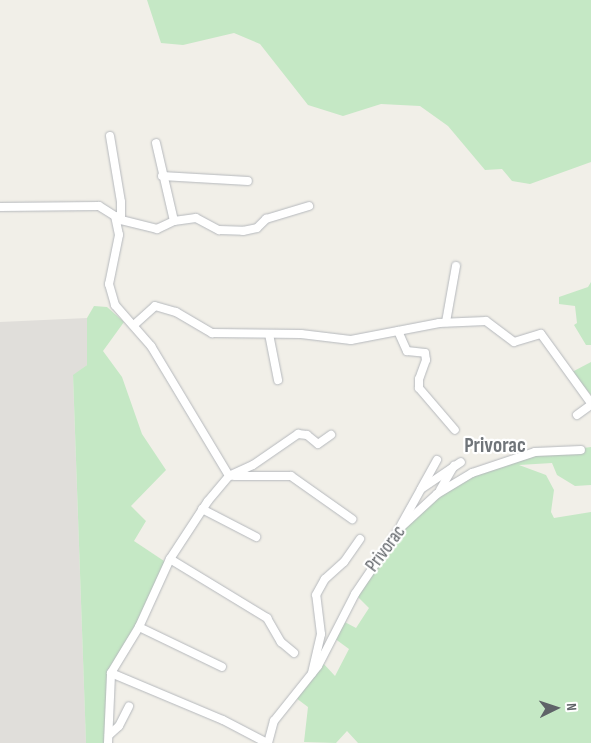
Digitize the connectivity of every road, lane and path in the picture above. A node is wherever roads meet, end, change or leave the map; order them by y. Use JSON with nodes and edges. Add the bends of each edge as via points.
{"nodes":[{"id":1,"x":110,"y":136,"type":"dead end"},
{"id":2,"x":156,"y":143,"type":"dead end"},
{"id":3,"x":162,"y":176,"type":"junction"},
{"id":4,"x":248,"y":181,"type":"dead end"},
{"id":5,"x":309,"y":206,"type":"dead end"},
{"id":6,"x":0,"y":207,"type":"edge"},
{"id":7,"x":119,"y":220,"type":"junction"},
{"id":8,"x":174,"y":221,"type":"junction"},
{"id":9,"x":456,"y":266,"type":"dead end"},
{"id":10,"x":446,"y":322,"type":"junction"},
{"id":11,"x":134,"y":325,"type":"junction"},
{"id":12,"x":398,"y":331,"type":"junction"},
{"id":13,"x":269,"y":334,"type":"junction"},
{"id":14,"x":278,"y":380,"type":"dead end"},
{"id":15,"x":591,"y":404,"type":"edge"},
{"id":16,"x":578,"y":415,"type":"dead end"},
{"id":17,"x":455,"y":430,"type":"dead end"},
{"id":18,"x":331,"y":435,"type":"dead end"},
{"id":19,"x":581,"y":450,"type":"dead end"},
{"id":20,"x":437,"y":460,"type":"dead end"},
{"id":21,"x":229,"y":476,"type":"junction"},
{"id":22,"x":421,"y":489,"type":"junction"},
{"id":23,"x":438,"y":494,"type":"junction"},
{"id":24,"x":202,"y":509,"type":"junction"},
{"id":25,"x":352,"y":519,"type":"dead end"},
{"id":26,"x":399,"y":529,"type":"junction"},
{"id":27,"x":256,"y":537,"type":"dead end"},
{"id":28,"x":360,"y":539,"type":"dead end"},
{"id":29,"x":170,"y":559,"type":"junction"},
{"id":30,"x":139,"y":627,"type":"junction"},
{"id":31,"x":294,"y":653,"type":"dead end"},
{"id":32,"x":222,"y":667,"type":"dead end"},
{"id":33,"x":111,"y":673,"type":"junction"},
{"id":34,"x":311,"y":677,"type":"junction"},
{"id":35,"x":129,"y":706,"type":"dead end"},
{"id":36,"x":108,"y":739,"type":"edge"},
{"id":37,"x":268,"y":743,"type":"edge"}],
"edges":[{"from":1,"to":7,"type":"street","via":[[120,191]]},
{"from":2,"to":3,"type":"street"},
{"from":3,"to":4,"type":"street"},
{"from":3,"to":8,"type":"street"},
{"from":5,"to":8,"type":"street","via":[[244,231],[219,230],[196,218]]},
{"from":6,"to":7,"type":"street","via":[[99,206]]},
{"from":7,"to":8,"type":"street","via":[[157,229]]},
{"from":7,"to":11,"type":"street","via":[[110,290],[120,312]]},
{"from":9,"to":10,"type":"street"},
{"from":10,"to":12,"type":"street"},
{"from":10,"to":15,"type":"street","via":[[486,321],[514,342],[540,334]]},
{"from":11,"to":13,"type":"street","via":[[149,308],[158,306],[212,333]]},
{"from":11,"to":21,"type":"street","via":[[151,346]]},
{"from":12,"to":13,"type":"street","via":[[351,340]]},
{"from":12,"to":17,"type":"street","via":[[407,351],[425,353],[419,388]]},
{"from":13,"to":14,"type":"street"},
{"from":15,"to":16,"type":"street"},
{"from":18,"to":21,"type":"street","via":[[318,444],[306,435],[298,434],[253,465]]},
{"from":19,"to":23,"type":"street","name":"Privorac","via":[[547,450],[524,456],[472,473]]},
{"from":20,"to":22,"type":"street"},
{"from":21,"to":24,"type":"street"},
{"from":21,"to":25,"type":"street","via":[[292,476]]},
{"from":22,"to":23,"type":"street","via":[[458,464]]},
{"from":22,"to":26,"type":"street"},
{"from":23,"to":26,"type":"street","name":"Privorac"},
{"from":24,"to":27,"type":"street"},
{"from":24,"to":29,"type":"street"},
{"from":26,"to":34,"type":"street","name":"Privorac","via":[[355,594]]},
{"from":28,"to":34,"type":"street","via":[[344,562],[325,579],[316,595],[321,634]]},
{"from":29,"to":30,"type":"street"},
{"from":29,"to":31,"type":"street","via":[[267,618],[281,642]]},
{"from":30,"to":32,"type":"street"},
{"from":30,"to":33,"type":"street"},
{"from":33,"to":36,"type":"street"},
{"from":33,"to":37,"type":"street","via":[[192,706]]},
{"from":34,"to":37,"type":"street","name":"Privorac","via":[[274,721]]},
{"from":35,"to":36,"type":"street"}]}
